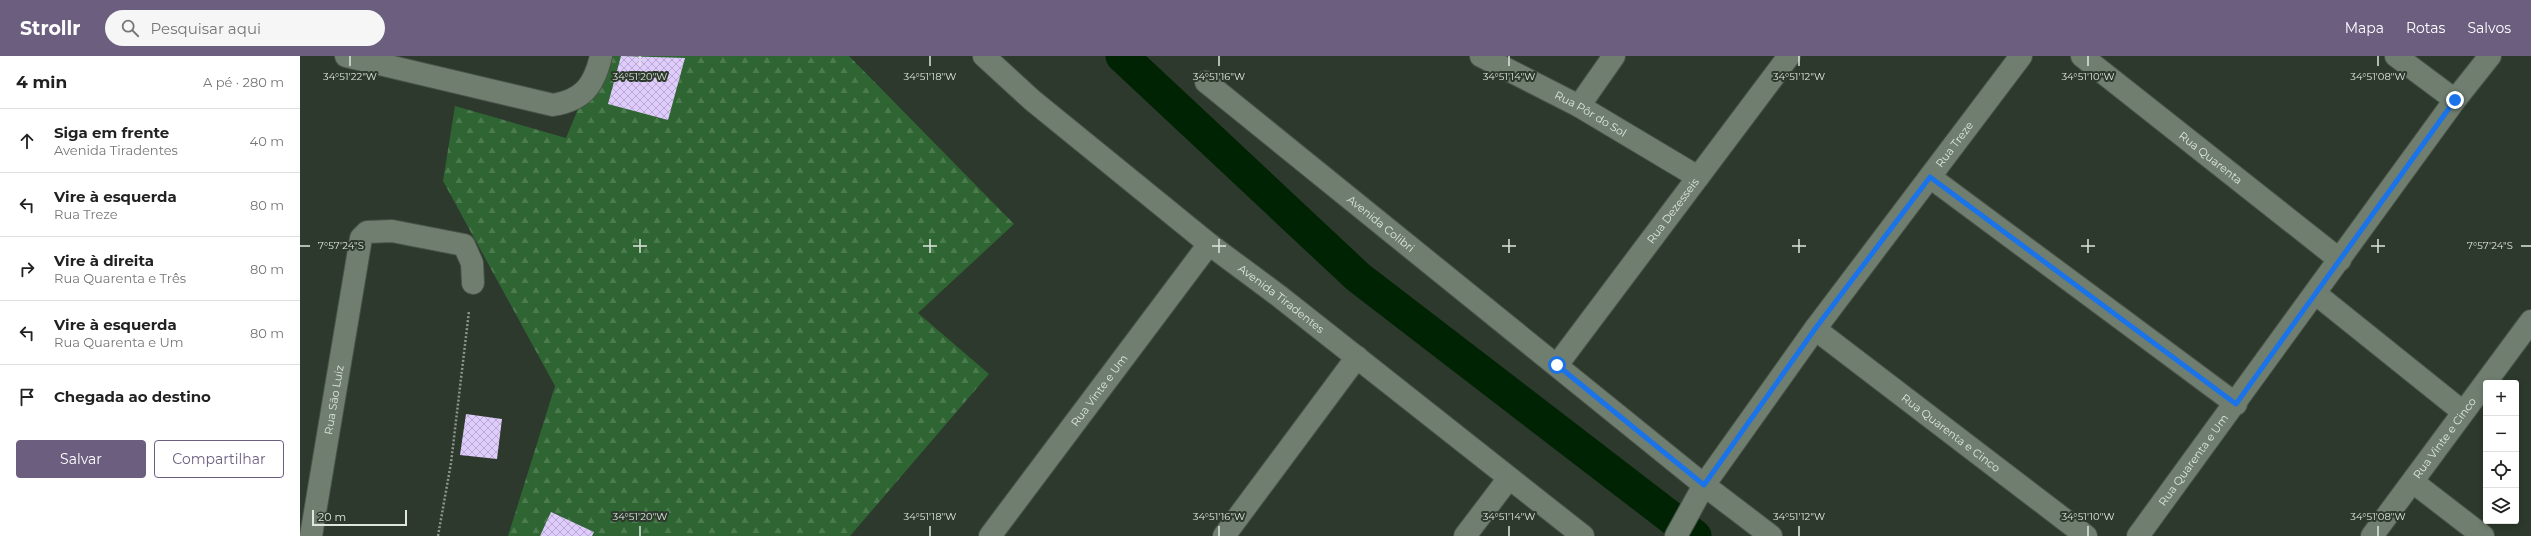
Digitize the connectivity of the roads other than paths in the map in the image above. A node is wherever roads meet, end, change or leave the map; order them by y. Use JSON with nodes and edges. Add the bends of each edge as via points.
{"nodes":[{"id":1,"x":346,"y":56,"type":"edge"},
{"id":2,"x":600,"y":56,"type":"edge"},
{"id":3,"x":984,"y":56,"type":"edge"},
{"id":4,"x":1481,"y":56,"type":"edge"},
{"id":5,"x":1614,"y":56,"type":"edge"},
{"id":6,"x":1789,"y":56,"type":"edge"},
{"id":7,"x":2021,"y":56,"type":"edge"},
{"id":8,"x":2082,"y":56,"type":"edge"},
{"id":9,"x":2396,"y":56,"type":"edge"},
{"id":10,"x":2490,"y":56,"type":"edge"},
{"id":11,"x":370,"y":59,"type":"edge"},
{"id":12,"x":1206,"y":82,"type":"dead end"},
{"id":13,"x":2455,"y":100,"type":"junction"},
{"id":14,"x":1579,"y":106,"type":"junction"},
{"id":15,"x":1930,"y":177,"type":"junction"},
{"id":16,"x":1698,"y":178,"type":"junction"},
{"id":17,"x":1209,"y":244,"type":"junction"},
{"id":18,"x":2340,"y":260,"type":"junction"},
{"id":19,"x":473,"y":283,"type":"road end"},
{"id":20,"x":2316,"y":294,"type":"junction"},
{"id":21,"x":2529,"y":327,"type":"edge"},
{"id":22,"x":1815,"y":329,"type":"junction"},
{"id":23,"x":1357,"y":357,"type":"junction"},
{"id":24,"x":1557,"y":365,"type":"junction"},
{"id":25,"x":2236,"y":404,"type":"junction"},
{"id":26,"x":2463,"y":412,"type":"junction"},
{"id":27,"x":1509,"y":478,"type":"junction"},
{"id":28,"x":2413,"y":482,"type":"junction"},
{"id":29,"x":1704,"y":485,"type":"junction"},
{"id":30,"x":311,"y":536,"type":"edge"},
{"id":31,"x":990,"y":536,"type":"edge"},
{"id":32,"x":1224,"y":536,"type":"edge"},
{"id":33,"x":1466,"y":536,"type":"edge"},
{"id":34,"x":1583,"y":536,"type":"edge"},
{"id":35,"x":1676,"y":536,"type":"edge"},
{"id":36,"x":1771,"y":536,"type":"edge"},
{"id":37,"x":2086,"y":536,"type":"edge"},
{"id":38,"x":2138,"y":536,"type":"edge"},
{"id":39,"x":2372,"y":536,"type":"edge"},
{"id":40,"x":2483,"y":536,"type":"edge"}],
"edges":[{"from":1,"to":11,"type":"street"},
{"from":2,"to":11,"type":"street","via":[[594,79],[586,92],[570,102],[553,105]]},
{"from":3,"to":17,"type":"street","name":"Avenida Tiradentes","via":[[1032,100]]},
{"from":4,"to":14,"type":"street","name":"Rua Pôr do Sol"},
{"from":5,"to":14,"type":"street"},
{"from":6,"to":16,"type":"street","name":"Rua Dezesseis"},
{"from":7,"to":15,"type":"street","name":"Rua Treze"},
{"from":8,"to":18,"type":"street","name":"Rua Quarenta"},
{"from":9,"to":13,"type":"street"},
{"from":10,"to":13,"type":"street","name":"Rua Quarenta e Um"},
{"from":12,"to":24,"type":"street","name":"Avenida Colibri"},
{"from":13,"to":18,"type":"street","name":"Rua Quarenta e Um"},
{"from":14,"to":16,"type":"street","name":"Rua Pôr do Sol"},
{"from":15,"to":22,"type":"street","name":"Rua Treze"},
{"from":15,"to":25,"type":"street"},
{"from":16,"to":24,"type":"street","name":"Rua Dezesseis"},
{"from":17,"to":23,"type":"street","name":"Avenida Tiradentes"},
{"from":17,"to":31,"type":"street","name":"Rua Vinte e Um"},
{"from":18,"to":20,"type":"street","name":"Rua Quarenta e Um"},
{"from":19,"to":30,"type":"street","name":"Rua São Luiz","via":[[472,263],[469,251],[464,246],[392,231],[367,232],[361,238]]},
{"from":20,"to":25,"type":"street","name":"Rua Quarenta e Um"},
{"from":20,"to":26,"type":"street"},
{"from":21,"to":26,"type":"street","name":"Rua Vinte e Cinco"},
{"from":22,"to":29,"type":"street","name":"Rua Treze"},
{"from":22,"to":37,"type":"street","name":"Rua Quarenta e Cinco"},
{"from":23,"to":27,"type":"street","name":"Avenida Tiradentes"},
{"from":23,"to":32,"type":"street"},
{"from":24,"to":29,"type":"street"},
{"from":25,"to":38,"type":"street","name":"Rua Quarenta e Um"},
{"from":26,"to":28,"type":"street","name":"Rua Vinte e Cinco"},
{"from":27,"to":33,"type":"street"},
{"from":27,"to":34,"type":"street","name":"Avenida Tiradentes"},
{"from":28,"to":39,"type":"street","name":"Rua Vinte e Cinco"},
{"from":28,"to":40,"type":"street"},
{"from":29,"to":35,"type":"street","name":"Rua Treze"},
{"from":29,"to":36,"type":"street"}]}
